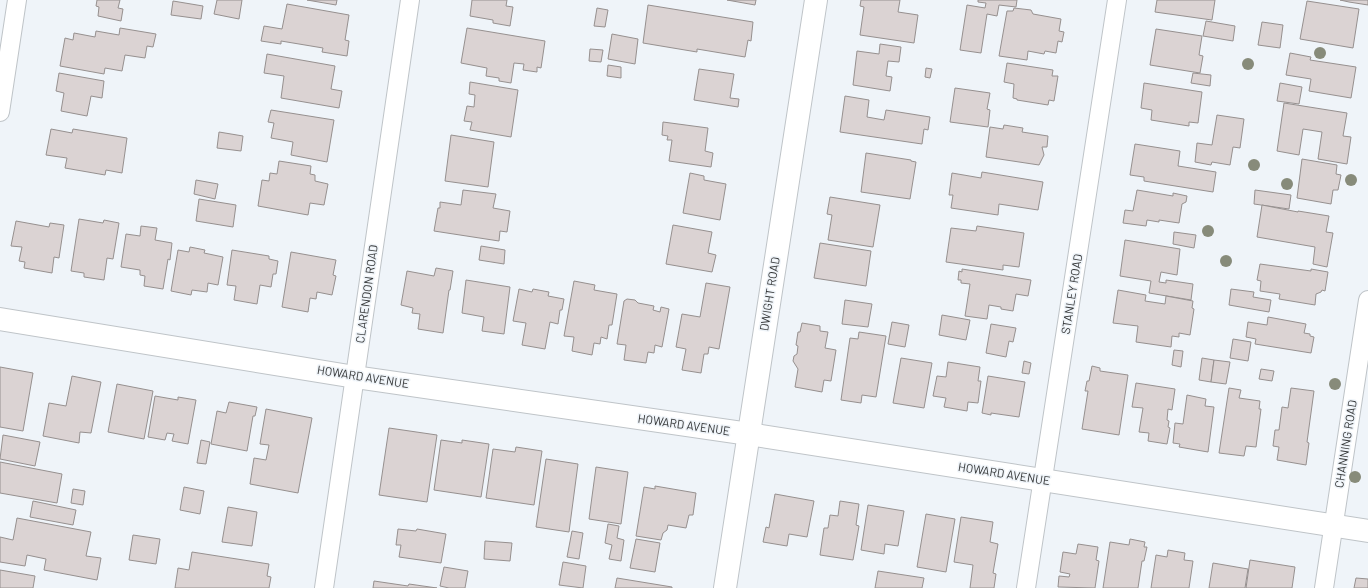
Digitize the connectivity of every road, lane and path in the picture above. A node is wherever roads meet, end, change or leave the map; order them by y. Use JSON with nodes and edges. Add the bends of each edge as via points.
{"nodes":[{"id":1,"x":17,"y":0,"type":"edge"},
{"id":2,"x":410,"y":0,"type":"edge"},
{"id":3,"x":816,"y":0,"type":"edge"},
{"id":4,"x":1117,"y":0,"type":"edge"},
{"id":5,"x":0,"y":112,"type":"edge"},
{"id":6,"x":1368,"y":300,"type":"edge"},
{"id":7,"x":0,"y":319,"type":"edge"},
{"id":8,"x":355,"y":376,"type":"junction"},
{"id":9,"x":749,"y":434,"type":"junction"},
{"id":10,"x":1042,"y":480,"type":"junction"},
{"id":11,"x":1334,"y":526,"type":"junction"},
{"id":12,"x":1368,"y":531,"type":"edge"},
{"id":13,"x":324,"y":588,"type":"edge"},
{"id":14,"x":724,"y":588,"type":"edge"},
{"id":15,"x":1026,"y":588,"type":"edge"},
{"id":16,"x":1324,"y":588,"type":"edge"}],
"edges":[{"from":1,"to":5,"type":"street"},
{"from":2,"to":8,"type":"street","name":"CLARENDON ROAD"},
{"from":3,"to":9,"type":"street","name":"DWIGHT ROAD"},
{"from":4,"to":10,"type":"street","name":"STANLEY ROAD"},
{"from":6,"to":11,"type":"street","name":"CHANNING ROAD"},
{"from":7,"to":8,"type":"street","name":"HOWARD AVENUE"},
{"from":8,"to":9,"type":"street","name":"HOWARD AVENUE"},
{"from":8,"to":13,"type":"street","name":"CLARENDON ROAD"},
{"from":9,"to":10,"type":"street","name":"HOWARD AVENUE"},
{"from":9,"to":14,"type":"street","name":"DWIGHT ROAD"},
{"from":10,"to":11,"type":"street","name":"HOWARD AVENUE"},
{"from":10,"to":15,"type":"street","name":"STANLEY ROAD"},
{"from":11,"to":12,"type":"street","name":"HOWARD AVENUE"},
{"from":11,"to":16,"type":"street","name":"CHANNING ROAD"}]}
